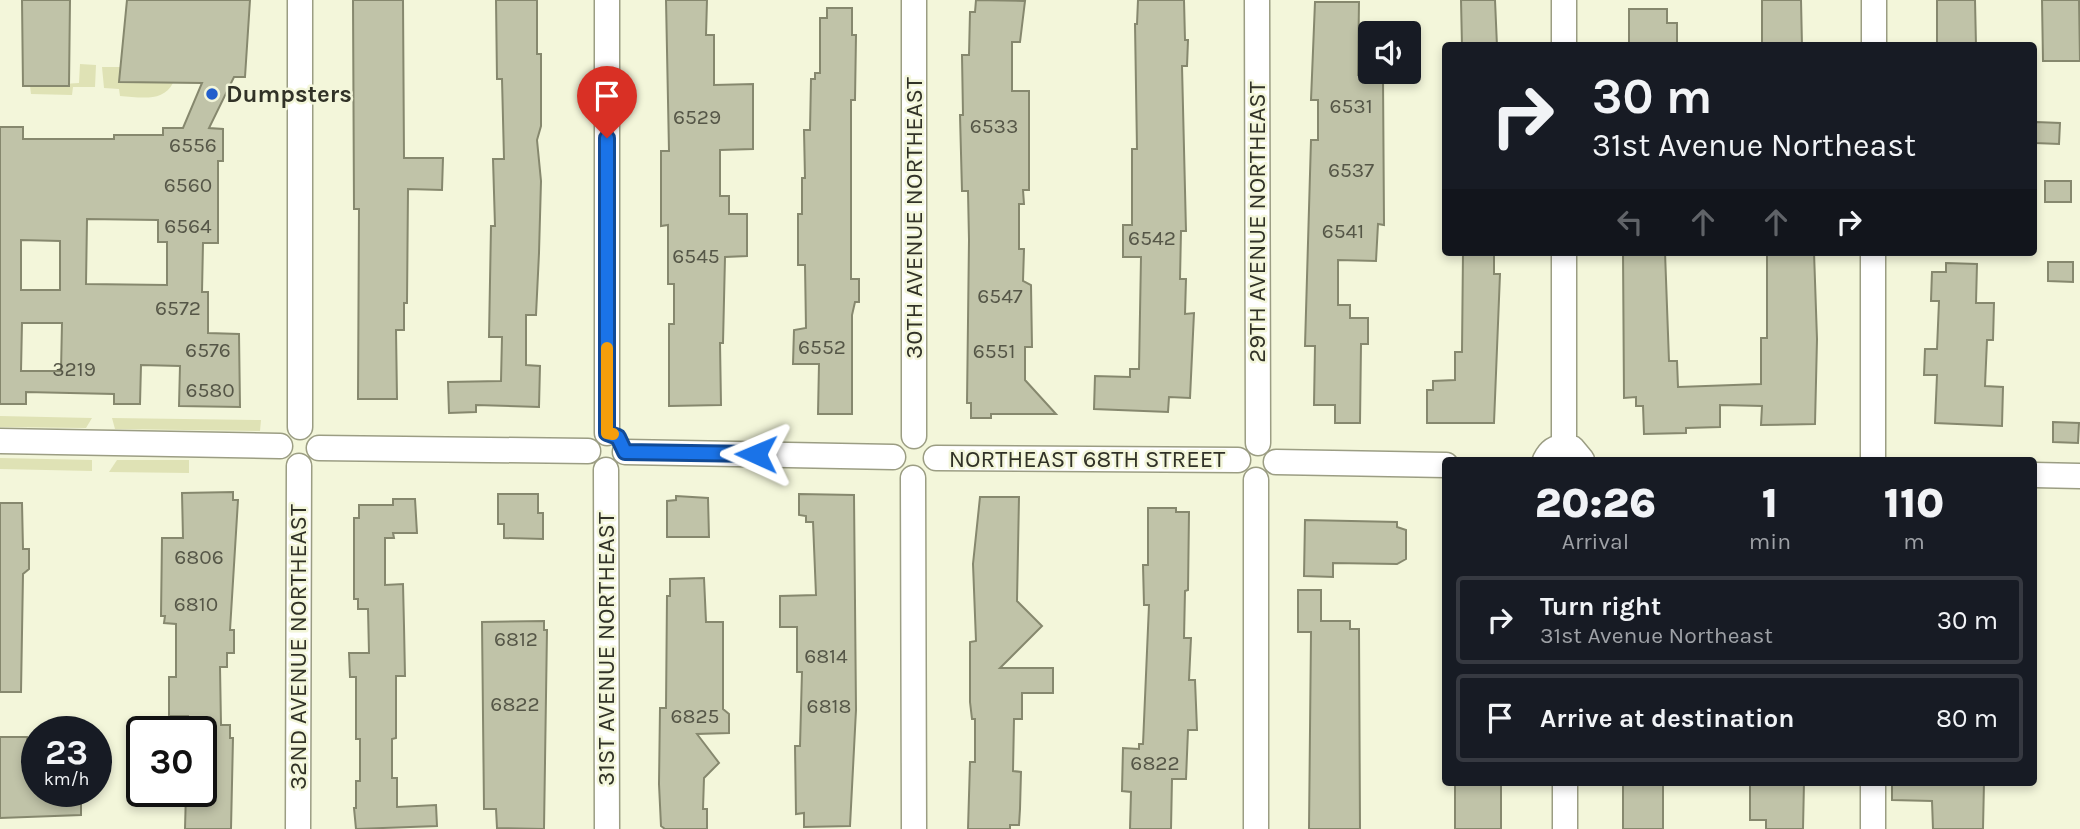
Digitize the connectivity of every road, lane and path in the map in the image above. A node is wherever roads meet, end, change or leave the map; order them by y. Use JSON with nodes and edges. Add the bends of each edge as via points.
{"nodes":[{"id":1,"x":299,"y":0,"type":"edge"},
{"id":2,"x":607,"y":0,"type":"edge"},
{"id":3,"x":914,"y":0,"type":"edge"},
{"id":4,"x":1257,"y":0,"type":"edge"},
{"id":5,"x":1564,"y":0,"type":"edge"},
{"id":6,"x":1874,"y":0,"type":"edge"},
{"id":7,"x":1564,"y":42,"type":"edge"},
{"id":8,"x":1874,"y":42,"type":"edge"},
{"id":9,"x":1564,"y":256,"type":"edge"},
{"id":10,"x":1873,"y":256,"type":"edge"},
{"id":11,"x":300,"y":427,"type":"junction"},
{"id":12,"x":607,"y":433,"type":"junction"},
{"id":13,"x":915,"y":436,"type":"junction"},
{"id":14,"x":0,"y":441,"type":"edge"},
{"id":15,"x":1258,"y":443,"type":"junction"},
{"id":16,"x":281,"y":446,"type":"junction"},
{"id":17,"x":320,"y":448,"type":"junction"},
{"id":18,"x":588,"y":451,"type":"junction"},
{"id":19,"x":625,"y":452,"type":"junction"},
{"id":20,"x":1564,"y":456,"type":"edge"},
{"id":21,"x":893,"y":457,"type":"junction"},
{"id":22,"x":1872,"y":457,"type":"edge"},
{"id":23,"x":936,"y":458,"type":"junction"},
{"id":24,"x":1238,"y":460,"type":"junction"},
{"id":25,"x":1276,"y":462,"type":"junction"},
{"id":26,"x":1442,"y":465,"type":"edge"},
{"id":27,"x":299,"y":466,"type":"junction"},
{"id":28,"x":606,"y":470,"type":"junction"},
{"id":29,"x":2037,"y":475,"type":"edge"},
{"id":30,"x":2080,"y":476,"type":"edge"},
{"id":31,"x":914,"y":478,"type":"junction"},
{"id":32,"x":1256,"y":480,"type":"junction"},
{"id":33,"x":1565,"y":786,"type":"edge"},
{"id":34,"x":1872,"y":786,"type":"edge"},
{"id":35,"x":298,"y":829,"type":"edge"},
{"id":36,"x":607,"y":829,"type":"edge"},
{"id":37,"x":914,"y":829,"type":"edge"},
{"id":38,"x":1256,"y":829,"type":"edge"},
{"id":39,"x":1565,"y":829,"type":"edge"},
{"id":40,"x":1873,"y":829,"type":"edge"}],
"edges":[{"from":1,"to":11,"type":"street"},
{"from":2,"to":12,"type":"street"},
{"from":3,"to":13,"type":"street","name":"30TH AVENUE NORTHEAST"},
{"from":4,"to":15,"type":"street","name":"29TH AVENUE NORTHEAST"},
{"from":5,"to":7,"type":"street"},
{"from":6,"to":8,"type":"street"},
{"from":9,"to":20,"type":"street"},
{"from":10,"to":22,"type":"street"},
{"from":11,"to":16,"type":"street","via":[[286,432]]},
{"from":11,"to":17,"type":"street","via":[[316,436]]},
{"from":12,"to":18,"type":"street","via":[[594,438]]},
{"from":12,"to":19,"type":"street","via":[[618,437]]},
{"from":13,"to":21,"type":"street","via":[[899,443]]},
{"from":13,"to":23,"type":"street","via":[[929,442]]},
{"from":14,"to":16,"type":"street"},
{"from":15,"to":24,"type":"street","via":[[1244,449]]},
{"from":15,"to":25,"type":"street","via":[[1271,449]]},
{"from":16,"to":27,"type":"street","via":[[285,460]]},
{"from":17,"to":18,"type":"street"},
{"from":17,"to":27,"type":"street","via":[[314,460]]},
{"from":18,"to":28,"type":"street","via":[[592,464]]},
{"from":19,"to":21,"type":"street"},
{"from":19,"to":28,"type":"street","via":[[619,465]]},
{"from":21,"to":31,"type":"street","via":[[898,471]]},
{"from":23,"to":24,"type":"street","name":"NORTHEAST 68TH STREET"},
{"from":23,"to":31,"type":"street","via":[[930,472]]},
{"from":24,"to":32,"type":"street","via":[[1242,473]]},
{"from":25,"to":26,"type":"street"},
{"from":25,"to":32,"type":"street","via":[[1270,475]]},
{"from":27,"to":35,"type":"street","name":"32ND AVENUE NORTHEAST"},
{"from":28,"to":36,"type":"street","name":"31ST AVENUE NORTHEAST"},
{"from":29,"to":30,"type":"street"},
{"from":31,"to":37,"type":"street"},
{"from":32,"to":38,"type":"street"},
{"from":33,"to":39,"type":"street"},
{"from":34,"to":40,"type":"street"}]}
